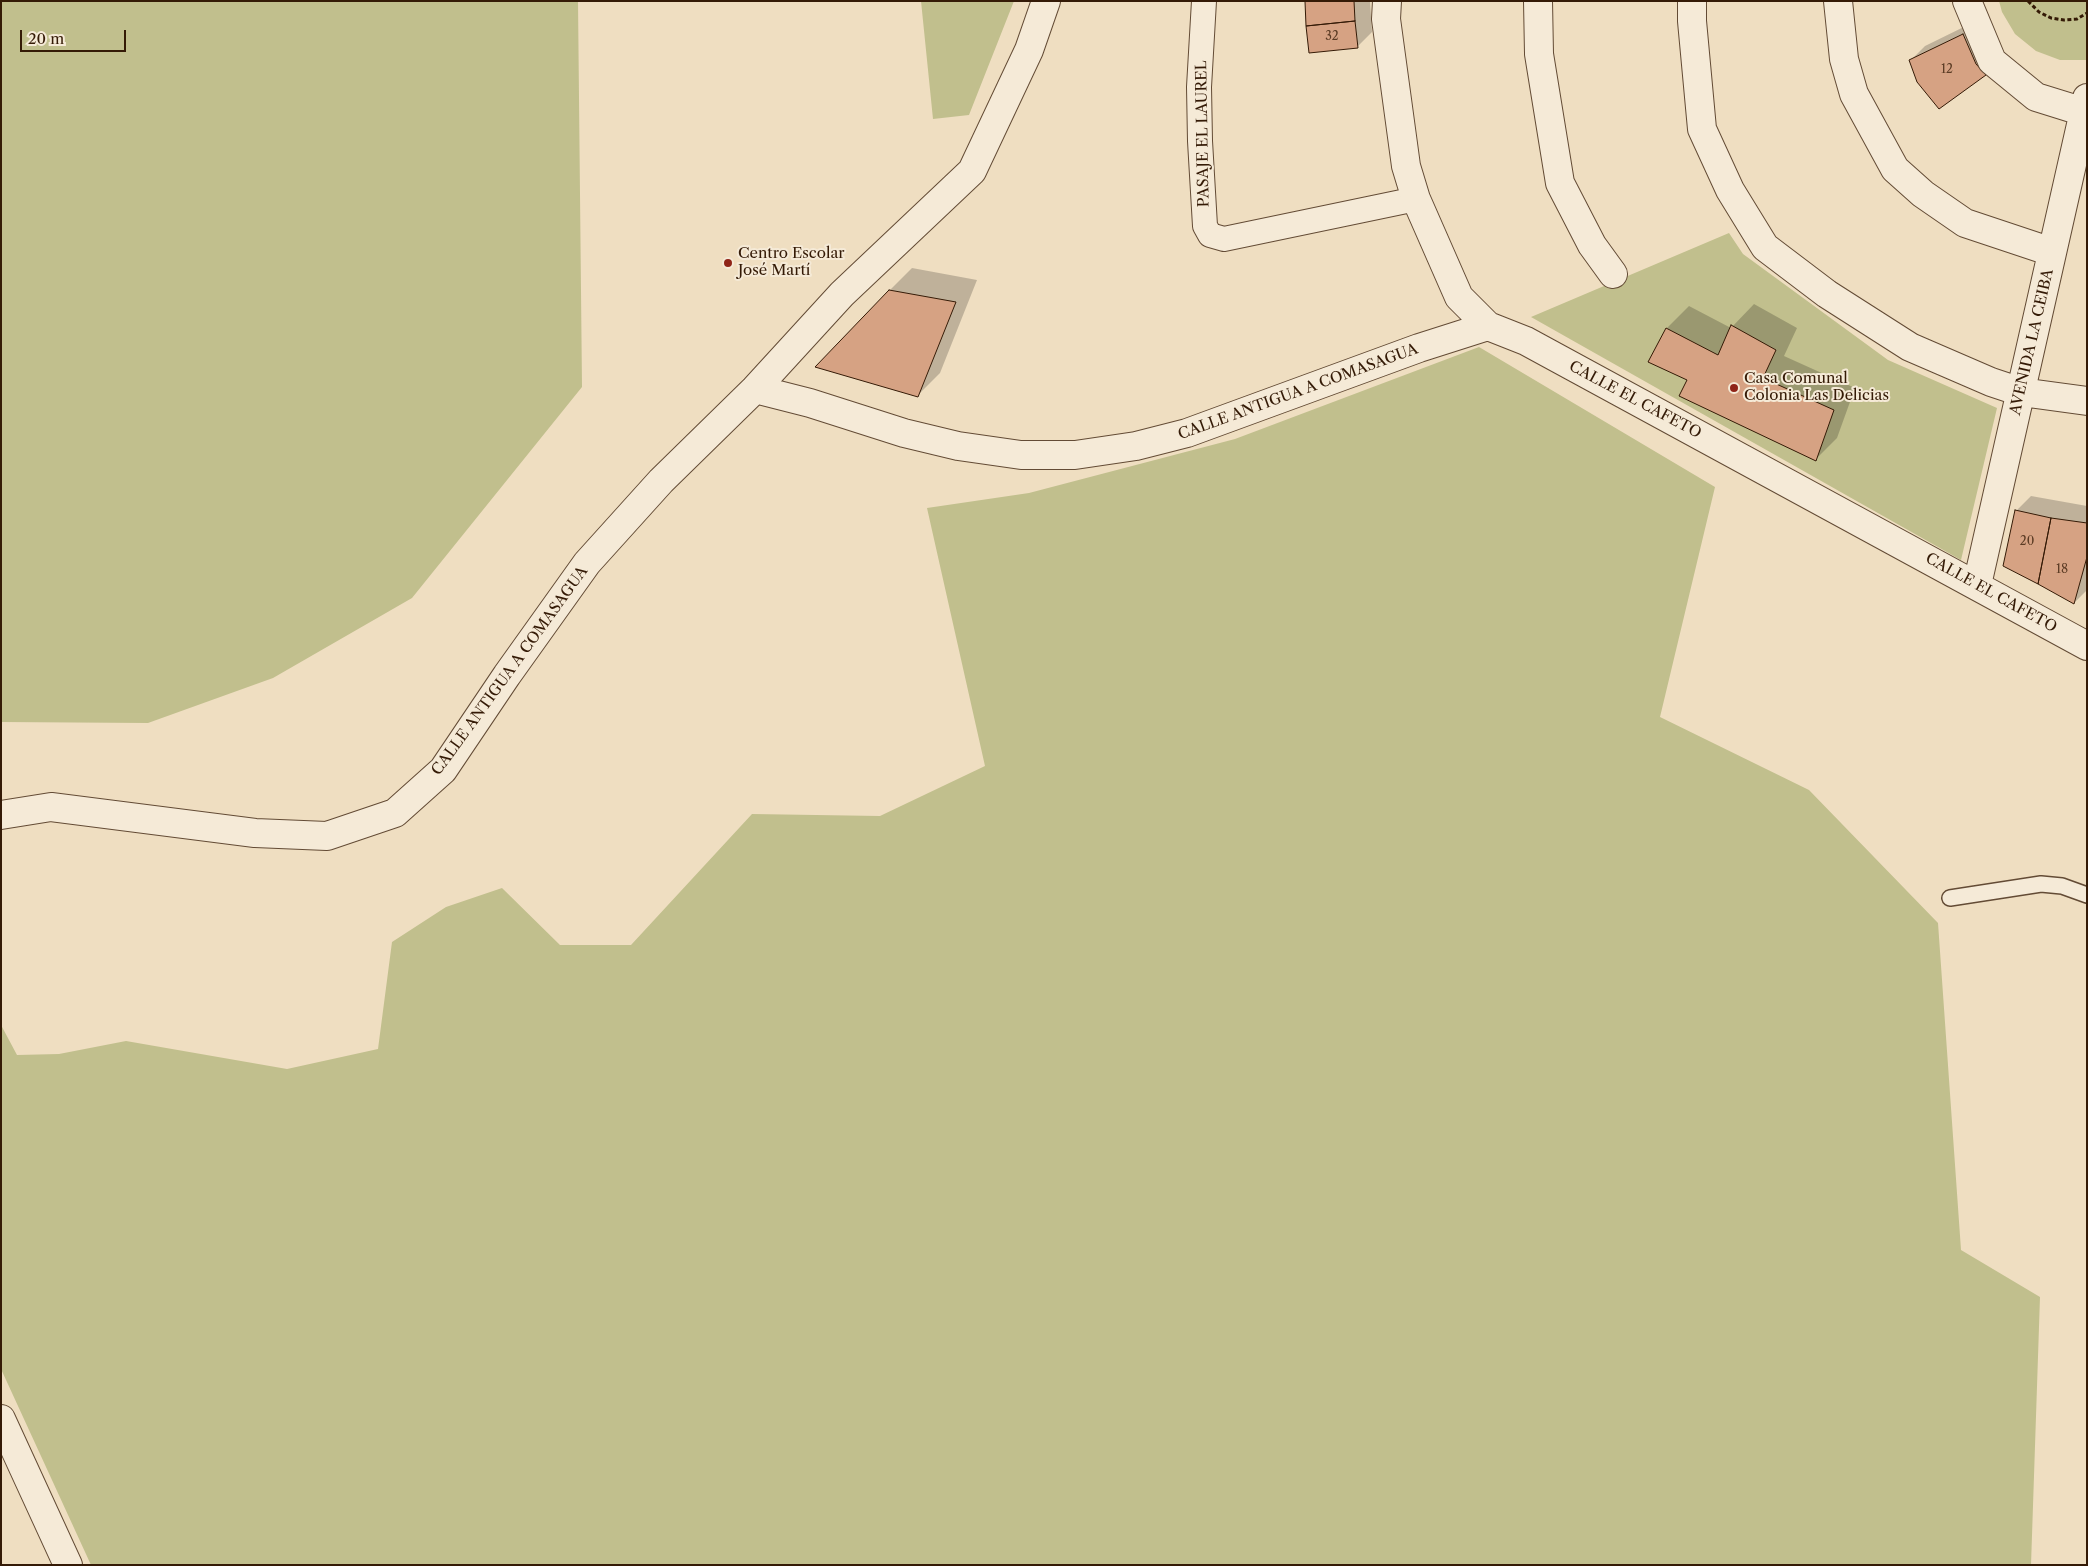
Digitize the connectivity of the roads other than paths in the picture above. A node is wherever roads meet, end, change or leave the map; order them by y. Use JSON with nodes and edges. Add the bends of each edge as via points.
{"nodes":[{"id":1,"x":1046,"y":1,"type":"edge"},
{"id":2,"x":1204,"y":1,"type":"edge"},
{"id":3,"x":1388,"y":1,"type":"edge"},
{"id":4,"x":1538,"y":1,"type":"edge"},
{"id":5,"x":1692,"y":1,"type":"edge"},
{"id":6,"x":1838,"y":1,"type":"edge"},
{"id":7,"x":1967,"y":1,"type":"edge"},
{"id":8,"x":2085,"y":105,"type":"edge"},
{"id":9,"x":1416,"y":199,"type":"junction"},
{"id":10,"x":2052,"y":252,"type":"junction"},
{"id":11,"x":1613,"y":274,"type":"dead end"},
{"id":12,"x":1488,"y":326,"type":"junction"},
{"id":13,"x":755,"y":389,"type":"junction"},
{"id":14,"x":2020,"y":392,"type":"junction"},
{"id":15,"x":2087,"y":401,"type":"edge"},
{"id":16,"x":1977,"y":585,"type":"junction"},
{"id":17,"x":2087,"y":646,"type":"edge"},
{"id":18,"x":1,"y":815,"type":"edge"},
{"id":19,"x":2087,"y":895,"type":"edge"},
{"id":20,"x":1950,"y":898,"type":"dead end"},
{"id":21,"x":1,"y":1419,"type":"edge"},
{"id":22,"x":68,"y":1565,"type":"edge"}],
"edges":[{"from":1,"to":13,"type":"street","name":"CALLE ANTIGUA A COMASAGUA","via":[[1028,50],[972,171],[842,294]]},
{"from":2,"to":9,"type":"street","name":"PASAJE EL LAUREL","via":[[1199,87],[1200,141],[1205,226],[1210,235],[1224,239]]},
{"from":3,"to":9,"type":"street","name":"CALLE EL CAFETO","via":[[1386,19],[1406,166]]},
{"from":4,"to":11,"type":"street","via":[[1539,54],[1560,183],[1592,246]]},
{"from":5,"to":14,"type":"street","via":[[1702,130],[1730,190],[1765,247],[1827,294],[1910,347]]},
{"from":6,"to":10,"type":"street","via":[[1844,59],[1854,94],[1895,169],[1923,194],[1965,222]]},
{"from":7,"to":8,"type":"street","via":[[1992,61],[2036,97]]},
{"from":8,"to":10,"type":"street","name":"AVENIDA LA CEIBA"},
{"from":9,"to":12,"type":"street","name":"CALLE EL CAFETO","via":[[1459,297]]},
{"from":10,"to":14,"type":"street","name":"AVENIDA LA CEIBA"},
{"from":12,"to":13,"type":"street","name":"CALLE ANTIGUA A COMASAGUA","via":[[1186,433],[1136,446],[1075,455],[1021,455],[958,446],[904,434]]},
{"from":12,"to":16,"type":"street","name":"CALLE EL CAFETO","via":[[1526,341]]},
{"from":13,"to":18,"type":"street","name":"CALLE ANTIGUA A COMASAGUA","via":[[661,481],[587,564],[507,674],[443,770],[395,813],[327,836],[255,833],[51,807]]},
{"from":14,"to":15,"type":"street"},
{"from":14,"to":16,"type":"street","name":"AVENIDA LA CEIBA"},
{"from":16,"to":17,"type":"street","name":"CALLE EL CAFETO"},
{"from":19,"to":20,"type":"lane","via":[[2062,886],[2041,884]]},
{"from":21,"to":22,"type":"street"}]}
